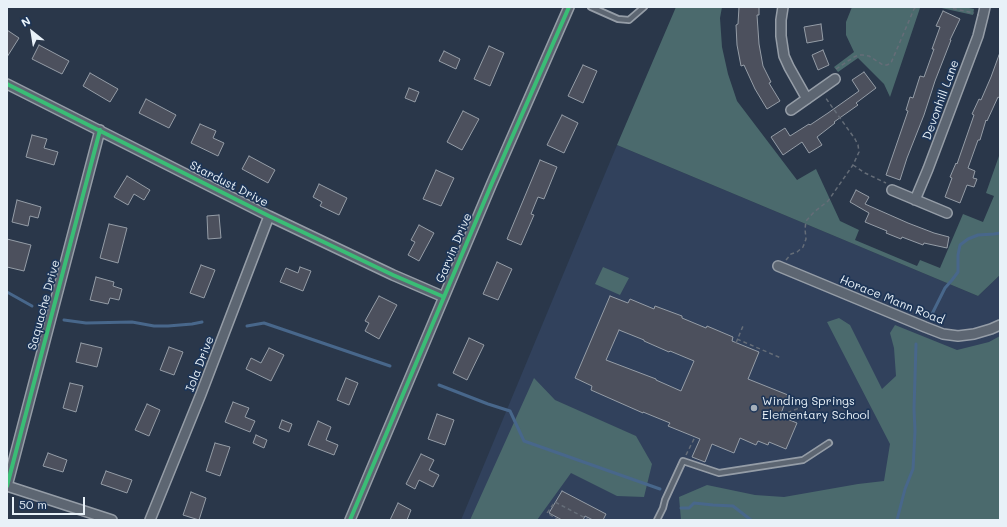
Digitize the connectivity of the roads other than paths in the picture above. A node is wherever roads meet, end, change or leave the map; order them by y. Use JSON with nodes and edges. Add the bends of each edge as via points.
{"nodes":[{"id":1,"x":569,"y":7,"type":"edge"},
{"id":2,"x":591,"y":7,"type":"edge"},
{"id":3,"x":644,"y":7,"type":"edge"},
{"id":4,"x":783,"y":7,"type":"edge"},
{"id":5,"x":985,"y":7,"type":"edge"},
{"id":6,"x":835,"y":75,"type":"road end"},
{"id":7,"x":7,"y":84,"type":"edge"},
{"id":8,"x":807,"y":99,"type":"junction"},
{"id":9,"x":791,"y":110,"type":"dead end"},
{"id":10,"x":100,"y":130,"type":"junction"},
{"id":11,"x":890,"y":187,"type":"road end"},
{"id":12,"x":915,"y":200,"type":"junction"},
{"id":13,"x":947,"y":214,"type":"dead end"},
{"id":14,"x":269,"y":216,"type":"junction"},
{"id":15,"x":782,"y":264,"type":"road end"},
{"id":16,"x":444,"y":297,"type":"junction"},
{"id":17,"x":1000,"y":325,"type":"edge"},
{"id":18,"x":829,"y":443,"type":"dead end"},
{"id":19,"x":7,"y":486,"type":"edge"},
{"id":20,"x":112,"y":520,"type":"edge"},
{"id":21,"x":150,"y":520,"type":"edge"},
{"id":22,"x":350,"y":520,"type":"edge"},
{"id":23,"x":657,"y":520,"type":"edge"}],
"edges":[{"from":1,"to":16,"type":"street","name":"Garvin Drive"},
{"from":2,"to":3,"type":"lane","via":[[618,19],[629,20]]},
{"from":4,"to":8,"type":"street","via":[[781,36],[784,56]]},
{"from":5,"to":12,"type":"street","name":"Devonhill Lane","via":[[978,36]]},
{"from":6,"to":8,"type":"street"},
{"from":7,"to":10,"type":"street","name":"Stardust Drive"},
{"from":8,"to":9,"type":"street"},
{"from":10,"to":14,"type":"street","name":"Stardust Drive"},
{"from":10,"to":19,"type":"street","name":"Saquache Drive"},
{"from":11,"to":12,"type":"street"},
{"from":12,"to":13,"type":"street"},
{"from":14,"to":16,"type":"street","name":"Stardust Drive"},
{"from":14,"to":21,"type":"street","name":"Iola Drive"},
{"from":15,"to":17,"type":"street","name":"Horace Mann Road","via":[[943,334],[974,334]]},
{"from":16,"to":22,"type":"street","name":"Garvin Drive"},
{"from":18,"to":23,"type":"lane","via":[[803,460],[719,473],[684,462]]},
{"from":19,"to":20,"type":"street"}]}
